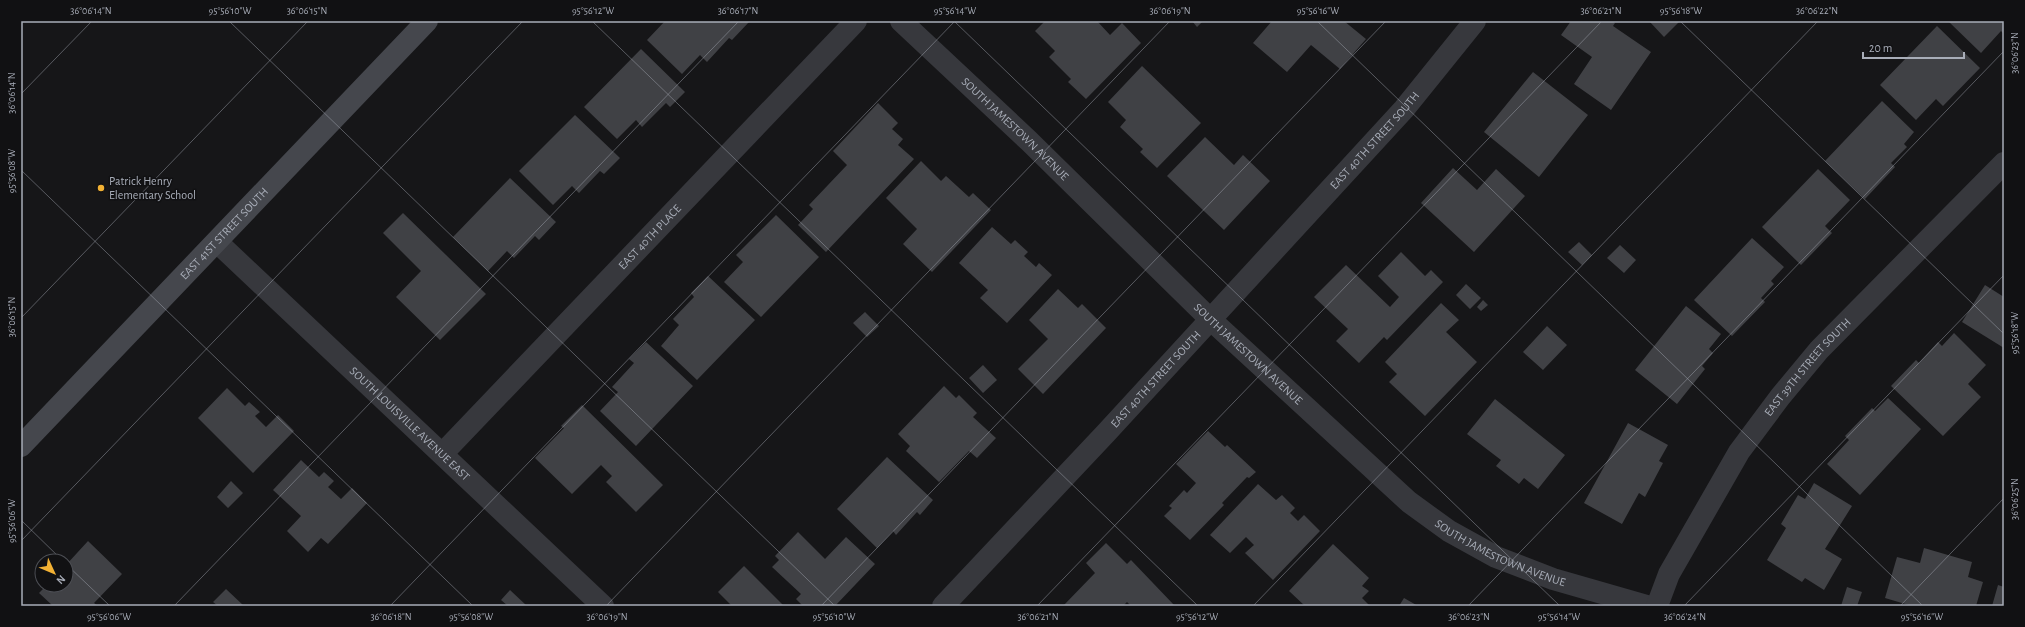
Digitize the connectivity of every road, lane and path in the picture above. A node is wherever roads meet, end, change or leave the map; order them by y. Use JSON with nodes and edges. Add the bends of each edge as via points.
{"nodes":[{"id":1,"x":427,"y":21,"type":"edge"},
{"id":2,"x":856,"y":21,"type":"edge"},
{"id":3,"x":901,"y":21,"type":"edge"},
{"id":4,"x":1475,"y":21,"type":"edge"},
{"id":5,"x":2000,"y":174,"type":"edge"},
{"id":6,"x":218,"y":242,"type":"junction"},
{"id":7,"x":1210,"y":319,"type":"junction"},
{"id":8,"x":21,"y":446,"type":"edge"},
{"id":9,"x":443,"y":453,"type":"junction"},
{"id":10,"x":603,"y":606,"type":"edge"},
{"id":11,"x":943,"y":606,"type":"edge"},
{"id":12,"x":1647,"y":606,"type":"edge"},
{"id":13,"x":1657,"y":606,"type":"edge"}],
"edges":[{"from":1,"to":6,"type":"main road","name":"EAST 41ST STREET SOUTH"},
{"from":2,"to":9,"type":"street","name":"EAST 40TH PLACE"},
{"from":3,"to":7,"type":"street","name":"SOUTH JAMESTOWN AVENUE","via":[[1029,141]]},
{"from":4,"to":7,"type":"street","name":"EAST 40TH STREET SOUTH","via":[[1404,109]]},
{"from":5,"to":13,"type":"street","name":"EAST 39TH STREET SOUTH","via":[[1819,350],[1780,397],[1739,452],[1669,574]]},
{"from":6,"to":8,"type":"main road","name":"EAST 41ST STREET SOUTH"},
{"from":6,"to":9,"type":"street","name":"SOUTH LOUISVILLE AVENUE EAST"},
{"from":7,"to":11,"type":"street","name":"EAST 40TH STREET SOUTH"},
{"from":7,"to":12,"type":"street","name":"SOUTH JAMESTOWN AVENUE","via":[[1409,502],[1448,531],[1496,557],[1553,579]]},
{"from":9,"to":10,"type":"street","name":"SOUTH LOUISVILLE AVENUE EAST"}]}
